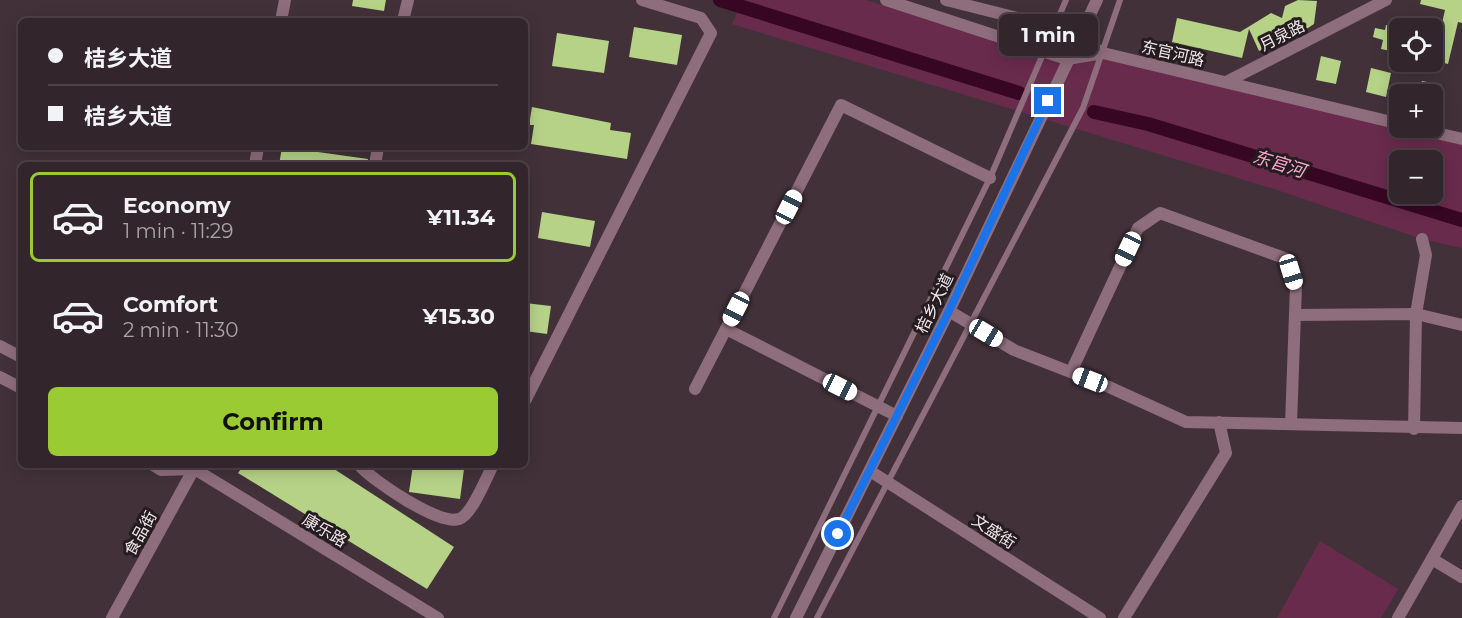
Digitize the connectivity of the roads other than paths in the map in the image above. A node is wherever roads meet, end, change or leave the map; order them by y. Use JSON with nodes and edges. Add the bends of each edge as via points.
{"nodes":[{"id":1,"x":285,"y":0,"type":"edge"},
{"id":2,"x":408,"y":0,"type":"edge"},
{"id":3,"x":642,"y":0,"type":"edge"},
{"id":4,"x":886,"y":0,"type":"edge"},
{"id":5,"x":946,"y":0,"type":"edge"},
{"id":6,"x":1066,"y":0,"type":"edge"},
{"id":7,"x":1097,"y":0,"type":"edge"},
{"id":8,"x":1120,"y":0,"type":"edge"},
{"id":9,"x":1386,"y":0,"type":"edge"},
{"id":10,"x":282,"y":18,"type":"edge"},
{"id":11,"x":405,"y":18,"type":"edge"},
{"id":12,"x":1055,"y":27,"type":"junction"},
{"id":13,"x":1078,"y":37,"type":"junction"},
{"id":14,"x":1044,"y":52,"type":"junction"},
{"id":15,"x":1103,"y":53,"type":"junction"},
{"id":16,"x":1067,"y":59,"type":"junction"},
{"id":17,"x":1226,"y":82,"type":"junction"},
{"id":18,"x":1389,"y":121,"type":"edge"},
{"id":19,"x":1443,"y":134,"type":"edge"},
{"id":20,"x":1462,"y":139,"type":"edge"},
{"id":21,"x":990,"y":178,"type":"junction"},
{"id":22,"x":1422,"y":239,"type":"dead end"},
{"id":23,"x":949,"y":311,"type":"junction"},
{"id":24,"x":1416,"y":314,"type":"junction"},
{"id":25,"x":1294,"y":315,"type":"junction"},
{"id":26,"x":971,"y":324,"type":"junction"},
{"id":27,"x":1462,"y":325,"type":"edge"},
{"id":28,"x":726,"y":329,"type":"junction"},
{"id":29,"x":0,"y":346,"type":"edge"},
{"id":30,"x":18,"y":355,"type":"edge"},
{"id":31,"x":1071,"y":372,"type":"junction"},
{"id":32,"x":0,"y":377,"type":"edge"},
{"id":33,"x":18,"y":386,"type":"edge"},
{"id":34,"x":695,"y":389,"type":"dead end"},
{"id":35,"x":528,"y":395,"type":"edge"},
{"id":36,"x":878,"y":407,"type":"junction"},
{"id":37,"x":897,"y":416,"type":"junction"},
{"id":38,"x":1219,"y":422,"type":"junction"},
{"id":39,"x":1291,"y":424,"type":"junction"},
{"id":40,"x":1414,"y":429,"type":"junction"},
{"id":41,"x":1462,"y":429,"type":"edge"},
{"id":42,"x":158,"y":468,"type":"edge"},
{"id":43,"x":177,"y":468,"type":"edge"},
{"id":44,"x":192,"y":468,"type":"edge"},
{"id":45,"x":196,"y":468,"type":"edge"},
{"id":46,"x":362,"y":468,"type":"edge"},
{"id":47,"x":491,"y":468,"type":"edge"},
{"id":48,"x":870,"y":471,"type":"junction"},
{"id":49,"x":889,"y":483,"type":"junction"},
{"id":50,"x":1462,"y":506,"type":"edge"},
{"id":51,"x":1432,"y":559,"type":"junction"},
{"id":52,"x":1462,"y":577,"type":"edge"},
{"id":53,"x":112,"y":618,"type":"edge"},
{"id":54,"x":438,"y":618,"type":"edge"},
{"id":55,"x":774,"y":618,"type":"edge"},
{"id":56,"x":796,"y":618,"type":"edge"},
{"id":57,"x":817,"y":618,"type":"edge"},
{"id":58,"x":1100,"y":618,"type":"edge"},
{"id":59,"x":1124,"y":618,"type":"edge"},
{"id":60,"x":1398,"y":618,"type":"edge"}],
"edges":[{"from":1,"to":10,"type":"street"},
{"from":2,"to":11,"type":"street"},
{"from":3,"to":35,"type":"street","via":[[701,18],[711,33]]},
{"from":4,"to":14,"type":"street"},
{"from":5,"to":12,"type":"street","name":"东官河路"},
{"from":6,"to":12,"type":"lane"},
{"from":7,"to":13,"type":"street","name":"桔乡大道"},
{"from":8,"to":15,"type":"lane"},
{"from":9,"to":17,"type":"street","name":"月泉路"},
{"from":12,"to":13,"type":"street","name":"东官河路"},
{"from":12,"to":14,"type":"lane"},
{"from":13,"to":15,"type":"street","name":"东官河路"},
{"from":13,"to":16,"type":"street","name":"桔乡大道"},
{"from":14,"to":16,"type":"street"},
{"from":14,"to":21,"type":"lane"},
{"from":15,"to":16,"type":"street"},
{"from":15,"to":17,"type":"street","name":"东官河路"},
{"from":15,"to":26,"type":"lane","via":[[1083,108]]},
{"from":16,"to":23,"type":"street","name":"桔乡大道"},
{"from":17,"to":18,"type":"street","name":"东官河路"},
{"from":19,"to":20,"type":"street"},
{"from":21,"to":28,"type":"street","via":[[841,105]]},
{"from":21,"to":36,"type":"lane"},
{"from":22,"to":24,"type":"street","via":[[1426,255]]},
{"from":23,"to":26,"type":"street"},
{"from":23,"to":37,"type":"street","name":"桔乡大道"},
{"from":24,"to":25,"type":"street"},
{"from":24,"to":27,"type":"street"},
{"from":24,"to":40,"type":"street"},
{"from":25,"to":31,"type":"street","via":[[1296,286],[1287,259],[1160,213],[1138,228]]},
{"from":25,"to":39,"type":"street"},
{"from":26,"to":31,"type":"street","via":[[1014,350]]},
{"from":26,"to":49,"type":"lane"},
{"from":28,"to":34,"type":"street"},
{"from":28,"to":36,"type":"street"},
{"from":29,"to":30,"type":"street"},
{"from":31,"to":38,"type":"street","via":[[1186,422]]},
{"from":32,"to":33,"type":"street"},
{"from":36,"to":37,"type":"street"},
{"from":36,"to":55,"type":"lane"},
{"from":37,"to":48,"type":"street","name":"桔乡大道"},
{"from":38,"to":39,"type":"street"},
{"from":38,"to":59,"type":"street","via":[[1226,453]]},
{"from":39,"to":40,"type":"street"},
{"from":40,"to":41,"type":"street"},
{"from":42,"to":43,"type":"street"},
{"from":44,"to":53,"type":"street","name":"食品街"},
{"from":45,"to":54,"type":"street","name":"康乐路"},
{"from":46,"to":47,"type":"street","via":[[370,478],[441,519],[458,520],[469,512]]},
{"from":48,"to":49,"type":"street","name":"文盛街"},
{"from":48,"to":56,"type":"street","name":"桔乡大道"},
{"from":49,"to":57,"type":"lane"},
{"from":49,"to":58,"type":"street","name":"文盛街"},
{"from":50,"to":51,"type":"street"},
{"from":51,"to":52,"type":"street"},
{"from":51,"to":60,"type":"street"}]}
